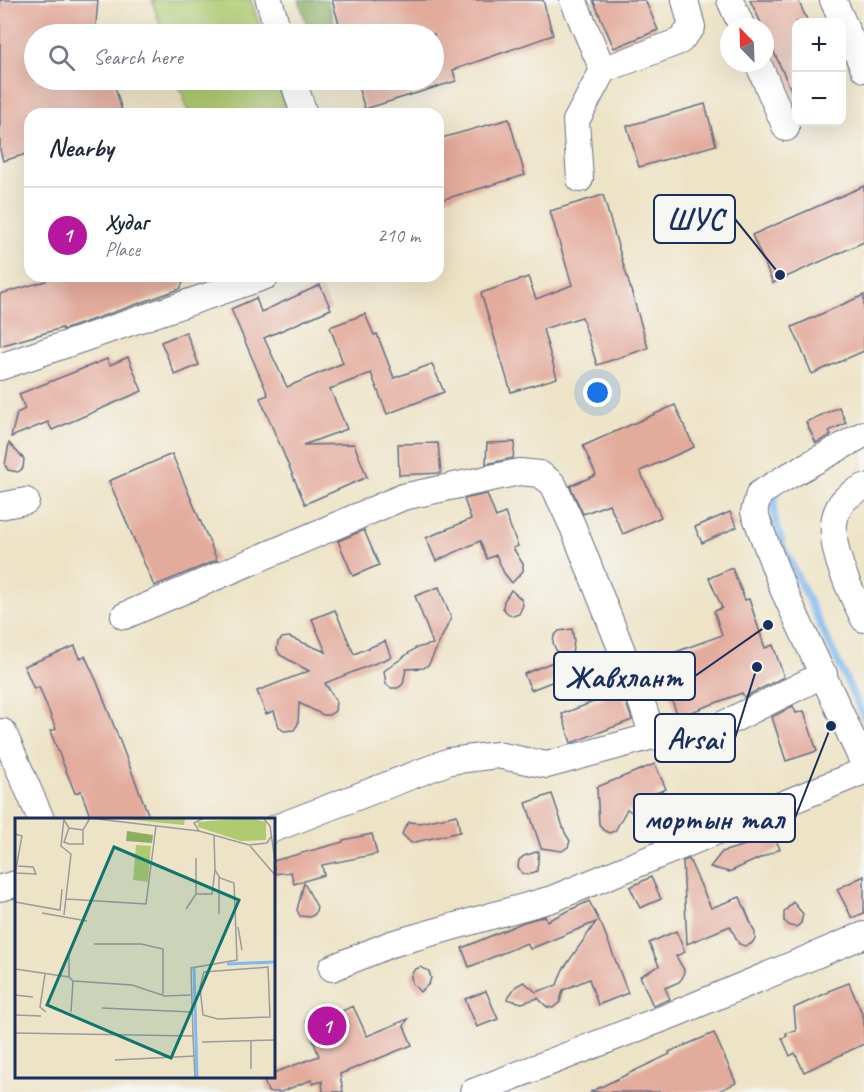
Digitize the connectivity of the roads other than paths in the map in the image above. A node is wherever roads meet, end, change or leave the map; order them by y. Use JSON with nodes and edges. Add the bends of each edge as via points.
{"nodes":[{"id":1,"x":269,"y":0,"type":"edge"},
{"id":2,"x":573,"y":0,"type":"edge"},
{"id":3,"x":684,"y":0,"type":"edge"},
{"id":4,"x":730,"y":0,"type":"edge"},
{"id":5,"x":833,"y":0,"type":"edge"},
{"id":6,"x":738,"y":18,"type":"edge"},
{"id":7,"x":276,"y":24,"type":"edge"},
{"id":8,"x":864,"y":69,"type":"edge"},
{"id":9,"x":603,"y":70,"type":"junction"},
{"id":10,"x":762,"y":72,"type":"edge"},
{"id":11,"x":296,"y":90,"type":"edge"},
{"id":12,"x":302,"y":108,"type":"edge"},
{"id":13,"x":786,"y":128,"type":"dead end"},
{"id":14,"x":580,"y":179,"type":"dead end"},
{"id":15,"x":249,"y":282,"type":"edge"},
{"id":16,"x":0,"y":368,"type":"edge"},
{"id":17,"x":864,"y":434,"type":"edge"},
{"id":18,"x":864,"y":487,"type":"edge"},
{"id":19,"x":26,"y":501,"type":"dead end"},
{"id":20,"x":0,"y":506,"type":"edge"},
{"id":21,"x":124,"y":616,"type":"dead end"},
{"id":22,"x":864,"y":619,"type":"edge"},
{"id":23,"x":824,"y":674,"type":"junction"},
{"id":24,"x":3,"y":732,"type":"dead end"},
{"id":25,"x":653,"y":736,"type":"junction"},
{"id":26,"x":864,"y":764,"type":"edge"},
{"id":27,"x":864,"y":771,"type":"edge"},
{"id":28,"x":41,"y":818,"type":"edge"},
{"id":29,"x":274,"y":829,"type":"edge"},
{"id":30,"x":15,"y":884,"type":"edge"},
{"id":31,"x":0,"y":888,"type":"edge"},
{"id":32,"x":864,"y":935,"type":"edge"},
{"id":33,"x":332,"y":969,"type":"dead end"},
{"id":34,"x":473,"y":1092,"type":"edge"}],
"edges":[{"from":1,"to":7,"type":"street"},
{"from":2,"to":9,"type":"street"},
{"from":3,"to":9,"type":"street","via":[[692,27],[680,41]]},
{"from":4,"to":6,"type":"street"},
{"from":5,"to":8,"type":"street"},
{"from":9,"to":14,"type":"street","via":[[576,121]]},
{"from":10,"to":13,"type":"street"},
{"from":11,"to":12,"type":"street"},
{"from":15,"to":16,"type":"street"},
{"from":17,"to":23,"type":"street","via":[[759,494],[754,512],[783,588]]},
{"from":18,"to":22,"type":"street","via":[[850,494],[839,507],[832,528],[838,555]]},
{"from":19,"to":20,"type":"street"},
{"from":21,"to":25,"type":"street","via":[[403,497],[519,472],[540,474],[553,484],[573,527]]},
{"from":23,"to":25,"type":"street","via":[[716,728],[673,741]]},
{"from":23,"to":26,"type":"street"},
{"from":24,"to":28,"type":"street"},
{"from":25,"to":29,"type":"street","via":[[547,765],[496,755],[450,761]]},
{"from":27,"to":33,"type":"street","via":[[552,899],[392,944]]},
{"from":30,"to":31,"type":"street"},
{"from":32,"to":34,"type":"street"}]}
